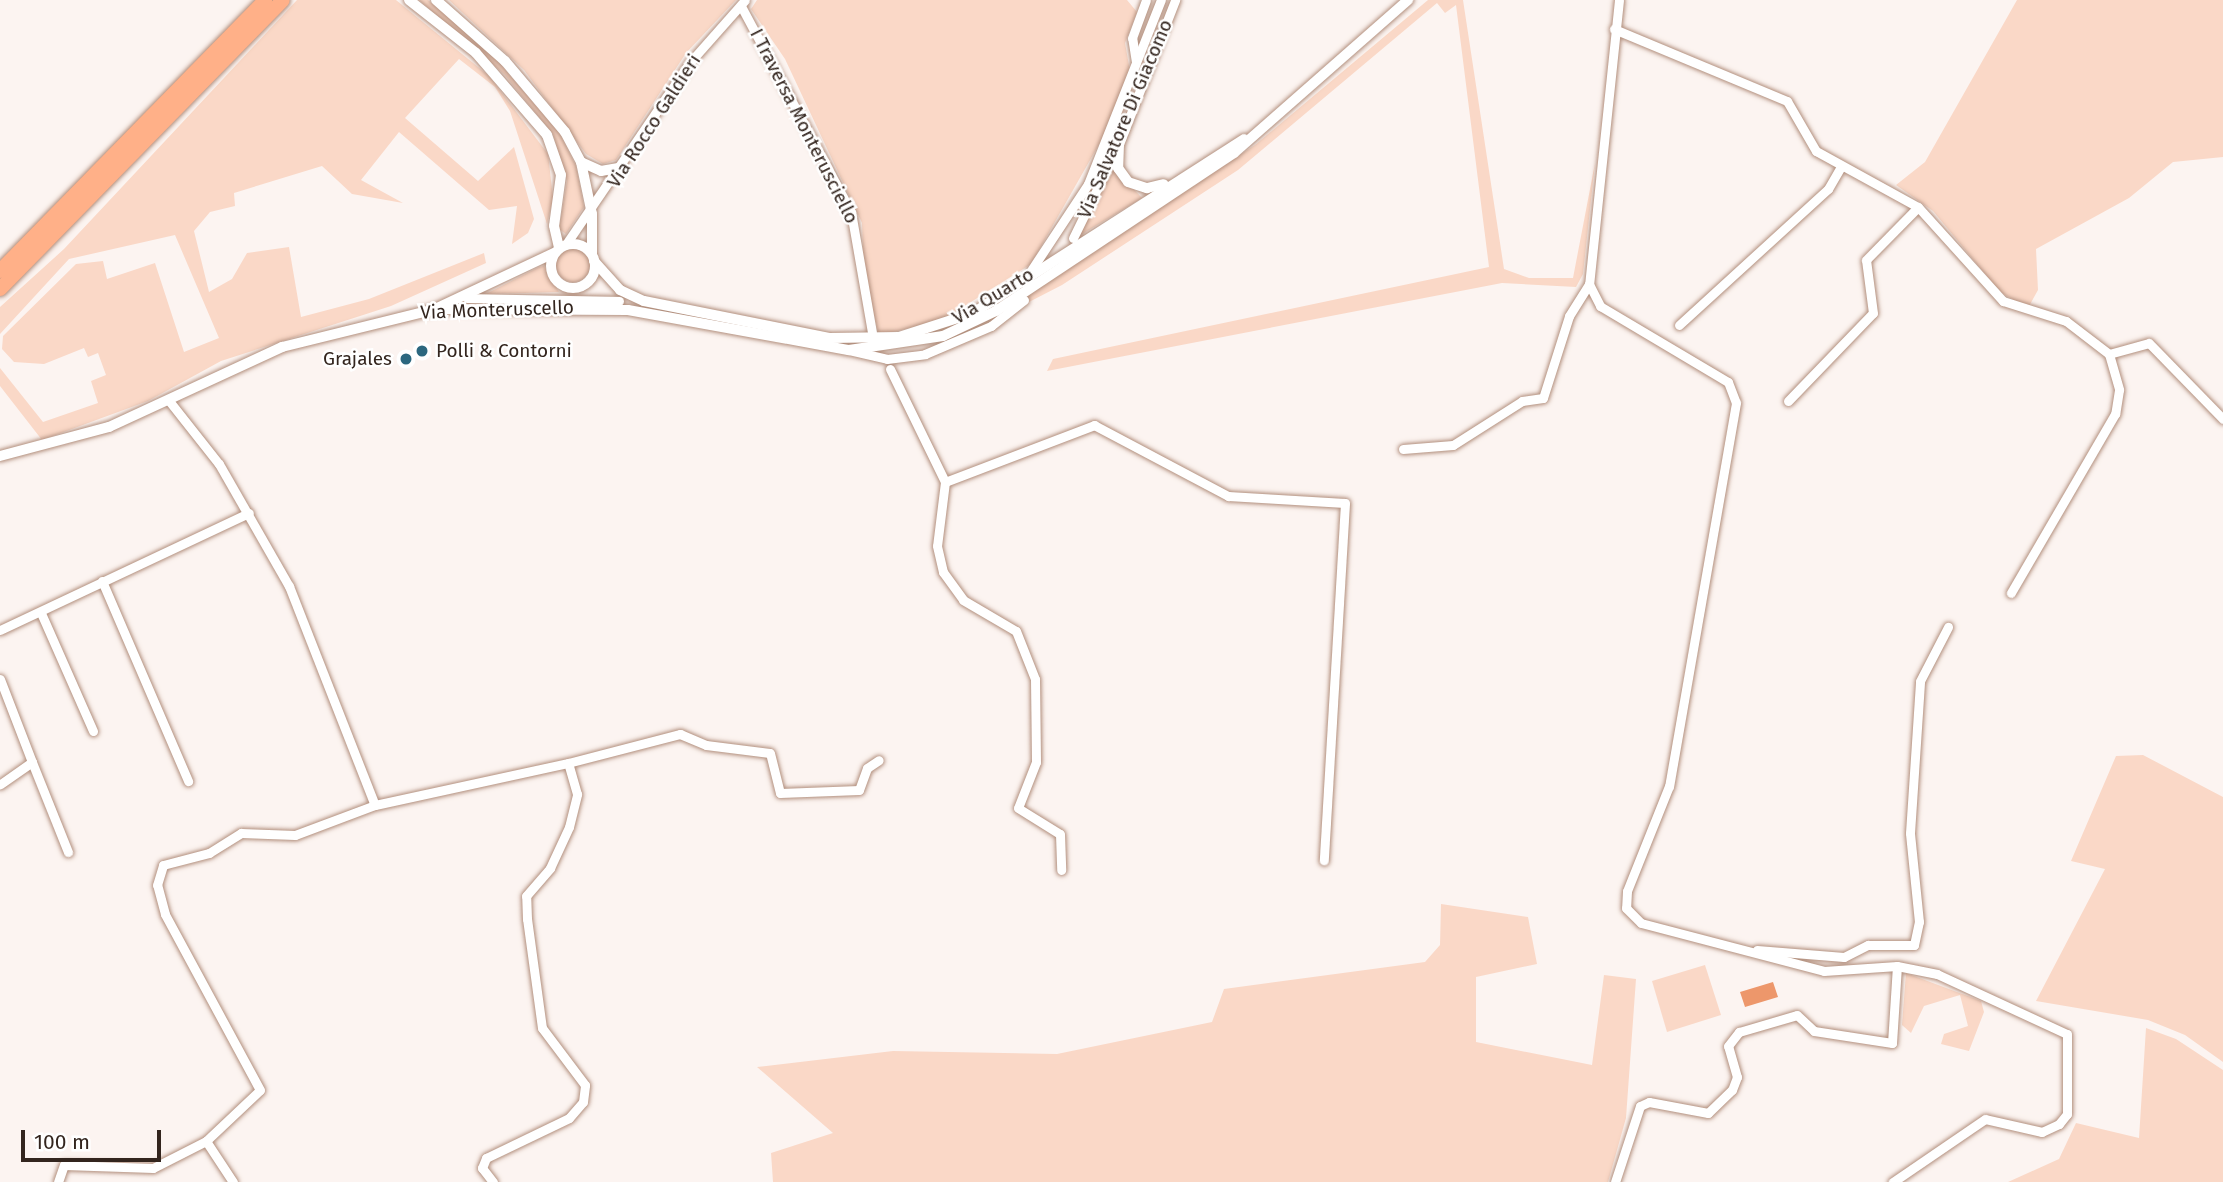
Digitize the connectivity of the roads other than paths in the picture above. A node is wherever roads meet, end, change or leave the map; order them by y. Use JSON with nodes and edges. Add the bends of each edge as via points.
{"nodes":[{"id":1,"x":265,"y":0,"type":"edge"},
{"id":2,"x":283,"y":0,"type":"edge"},
{"id":3,"x":409,"y":0,"type":"edge"},
{"id":4,"x":436,"y":0,"type":"edge"},
{"id":5,"x":1145,"y":0,"type":"edge"},
{"id":6,"x":1161,"y":0,"type":"edge"},
{"id":7,"x":1175,"y":0,"type":"edge"},
{"id":8,"x":1408,"y":0,"type":"edge"},
{"id":9,"x":1619,"y":0,"type":"edge"},
{"id":10,"x":743,"y":3,"type":"edge"},
{"id":11,"x":1614,"y":29,"type":"junction"},
{"id":12,"x":1137,"y":64,"type":"junction"},
{"id":13,"x":1249,"y":136,"type":"junction"},
{"id":14,"x":1119,"y":144,"type":"junction"},
{"id":15,"x":581,"y":162,"type":"junction"},
{"id":16,"x":623,"y":167,"type":"junction"},
{"id":17,"x":1840,"y":167,"type":"junction"},
{"id":18,"x":1170,"y":184,"type":"junction"},
{"id":19,"x":1918,"y":207,"type":"junction"},
{"id":20,"x":592,"y":214,"type":"junction"},
{"id":21,"x":554,"y":226,"type":"junction"},
{"id":22,"x":1073,"y":238,"type":"dead end"},
{"id":23,"x":560,"y":248,"type":"junction"},
{"id":24,"x":593,"y":257,"type":"junction"},
{"id":25,"x":538,"y":258,"type":"junction"},
{"id":26,"x":0,"y":271,"type":"edge"},
{"id":27,"x":1026,"y":278,"type":"junction"},
{"id":28,"x":1589,"y":284,"type":"junction"},
{"id":29,"x":0,"y":289,"type":"edge"},
{"id":30,"x":574,"y":297,"type":"junction"},
{"id":31,"x":467,"y":298,"type":"junction"},
{"id":32,"x":1024,"y":300,"type":"dead end"},
{"id":33,"x":619,"y":301,"type":"dead end"},
{"id":34,"x":435,"y":309,"type":"junction"},
{"id":35,"x":1679,"y":325,"type":"dead end"},
{"id":36,"x":872,"y":332,"type":"dead end"},
{"id":37,"x":849,"y":350,"type":"junction"},
{"id":38,"x":2109,"y":354,"type":"junction"},
{"id":39,"x":890,"y":369,"type":"dead end"},
{"id":40,"x":1788,"y":401,"type":"dead end"},
{"id":41,"x":170,"y":402,"type":"junction"},
{"id":42,"x":2223,"y":419,"type":"edge"},
{"id":43,"x":1403,"y":449,"type":"dead end"},
{"id":44,"x":0,"y":456,"type":"edge"},
{"id":45,"x":945,"y":482,"type":"junction"},
{"id":46,"x":249,"y":513,"type":"junction"},
{"id":47,"x":102,"y":581,"type":"junction"},
{"id":48,"x":2011,"y":593,"type":"dead end"},
{"id":49,"x":41,"y":612,"type":"junction"},
{"id":50,"x":1948,"y":627,"type":"dead end"},
{"id":51,"x":0,"y":630,"type":"edge"},
{"id":52,"x":0,"y":679,"type":"edge"},
{"id":53,"x":93,"y":731,"type":"dead end"},
{"id":54,"x":879,"y":760,"type":"dead end"},
{"id":55,"x":32,"y":762,"type":"junction"},
{"id":56,"x":568,"y":763,"type":"junction"},
{"id":57,"x":188,"y":781,"type":"dead end"},
{"id":58,"x":0,"y":784,"type":"edge"},
{"id":59,"x":375,"y":805,"type":"junction"},
{"id":60,"x":68,"y":852,"type":"dead end"},
{"id":61,"x":1324,"y":860,"type":"dead end"},
{"id":62,"x":1061,"y":870,"type":"dead end"},
{"id":63,"x":1755,"y":950,"type":"junction"},
{"id":64,"x":1897,"y":966,"type":"junction"},
{"id":65,"x":206,"y":1141,"type":"junction"},
{"id":66,"x":58,"y":1182,"type":"edge"},
{"id":67,"x":233,"y":1182,"type":"edge"},
{"id":68,"x":493,"y":1182,"type":"edge"},
{"id":69,"x":1615,"y":1182,"type":"edge"},
{"id":70,"x":1894,"y":1182,"type":"edge"}],
"edges":[{"from":1,"to":26,"type":"highway"},
{"from":2,"to":29,"type":"highway"},
{"from":3,"to":21,"type":"street","via":[[476,53],[547,135],[561,174]]},
{"from":4,"to":15,"type":"street","via":[[519,75]]},
{"from":5,"to":12,"type":"street","name":"Via Salvatore Di Giacomo","via":[[1132,38]]},
{"from":6,"to":12,"type":"street","name":"Via Salvatore Di Giacomo"},
{"from":7,"to":14,"type":"street","name":"Via Salvatore Di Giacomo"},
{"from":8,"to":13,"type":"street","name":"Via Quarto"},
{"from":9,"to":11,"type":"street"},
{"from":10,"to":16,"type":"street","name":"Via Rocco Galdieri","via":[[691,61]]},
{"from":10,"to":36,"type":"street","name":"I Traversa Monterusciello","via":[[851,212]]},
{"from":11,"to":17,"type":"street","via":[[1787,101],[1816,151]]},
{"from":11,"to":28,"type":"street"},
{"from":12,"to":27,"type":"street","name":"Via Salvatore Di Giacomo","via":[[1088,184]]},
{"from":13,"to":18,"type":"street","name":"Via Quarto"},
{"from":13,"to":37,"type":"street","name":"Via Quarto","via":[[1222,161],[982,320],[923,342]]},
{"from":14,"to":18,"type":"street","via":[[1118,168],[1128,182],[1147,188]]},
{"from":14,"to":22,"type":"street","name":"Via Salvatore Di Giacomo"},
{"from":15,"to":16,"type":"street","via":[[601,171]]},
{"from":15,"to":20,"type":"street"},
{"from":16,"to":20,"type":"street","name":"Via Rocco Galdieri"},
{"from":17,"to":19,"type":"street"},
{"from":17,"to":35,"type":"street","via":[[1828,189]]},
{"from":18,"to":27,"type":"street","name":"Via Quarto"},
{"from":19,"to":38,"type":"street","via":[[2003,301],[2066,321]]},
{"from":19,"to":40,"type":"street","via":[[1866,260],[1872,313]]},
{"from":20,"to":23,"type":"street","name":"Via Rocco Galdieri"},
{"from":20,"to":24,"type":"street"},
{"from":21,"to":23,"type":"street"},
{"from":21,"to":25,"type":"street"},
{"from":23,"to":24,"type":"street"},
{"from":23,"to":25,"type":"street"},
{"from":23,"to":30,"type":"street","via":[[555,280]]},
{"from":24,"to":27,"type":"street","name":"Via Quarto","via":[[635,299],[849,340],[938,327]]},
{"from":24,"to":30,"type":"street","via":[[590,279]]},
{"from":25,"to":31,"type":"street"},
{"from":28,"to":43,"type":"street","via":[[1569,316],[1543,398],[1522,401],[1453,445]]},
{"from":28,"to":63,"type":"street","via":[[1600,306],[1728,382],[1736,395],[1669,786],[1625,900],[1641,923]]},
{"from":30,"to":31,"type":"street"},
{"from":30,"to":33,"type":"street"},
{"from":30,"to":34,"type":"street","name":"Via Monteruscello"},
{"from":30,"to":37,"type":"street","name":"Via Monteruscello"},
{"from":31,"to":34,"type":"street"},
{"from":32,"to":37,"type":"street","via":[[991,326],[925,354],[887,359]]},
{"from":34,"to":41,"type":"street","name":"Via Monteruscello","via":[[282,347],[232,366]]},
{"from":38,"to":42,"type":"street","via":[[2149,343]]},
{"from":38,"to":48,"type":"street","via":[[2119,390],[2115,414]]},
{"from":39,"to":45,"type":"street"},
{"from":41,"to":44,"type":"street","name":"Via Monteruscello","via":[[56,445]]},
{"from":41,"to":46,"type":"street"},
{"from":45,"to":61,"type":"street","via":[[1094,425],[1247,502],[1343,501]]},
{"from":45,"to":62,"type":"street","via":[[937,546],[943,572],[963,600],[1016,631],[1035,679],[1036,762],[1018,808],[1060,834]]},
{"from":46,"to":47,"type":"street"},
{"from":46,"to":59,"type":"street","via":[[306,621]]},
{"from":47,"to":49,"type":"street"},
{"from":47,"to":57,"type":"street"},
{"from":49,"to":51,"type":"street"},
{"from":49,"to":53,"type":"street"},
{"from":50,"to":63,"type":"street","via":[[1920,681],[1910,833],[1919,922],[1914,945],[1868,945],[1843,957]]},
{"from":52,"to":55,"type":"street"},
{"from":54,"to":56,"type":"street","via":[[867,768],[859,790],[780,793],[770,753],[706,745],[680,734]]},
{"from":55,"to":58,"type":"street"},
{"from":55,"to":60,"type":"street"},
{"from":56,"to":59,"type":"street"},
{"from":56,"to":68,"type":"street","via":[[578,794],[550,868],[526,896],[527,919],[542,1028],[585,1085],[583,1102],[569,1118],[486,1158],[482,1168]]},
{"from":59,"to":65,"type":"street","via":[[295,835],[241,833],[159,870],[165,914],[210,1008],[259,1082],[256,1098]]},
{"from":63,"to":64,"type":"street","via":[[1836,973]]},
{"from":64,"to":69,"type":"street","via":[[1892,1044],[1814,1031],[1797,1015],[1739,1032],[1728,1046],[1737,1077],[1732,1090],[1708,1113],[1649,1101],[1640,1106]]},
{"from":64,"to":70,"type":"street","via":[[1956,981],[2063,1027],[2069,1069],[2067,1114],[2050,1130],[1984,1119]]},
{"from":65,"to":66,"type":"street","via":[[153,1168],[64,1164]]},
{"from":65,"to":67,"type":"street"}]}
